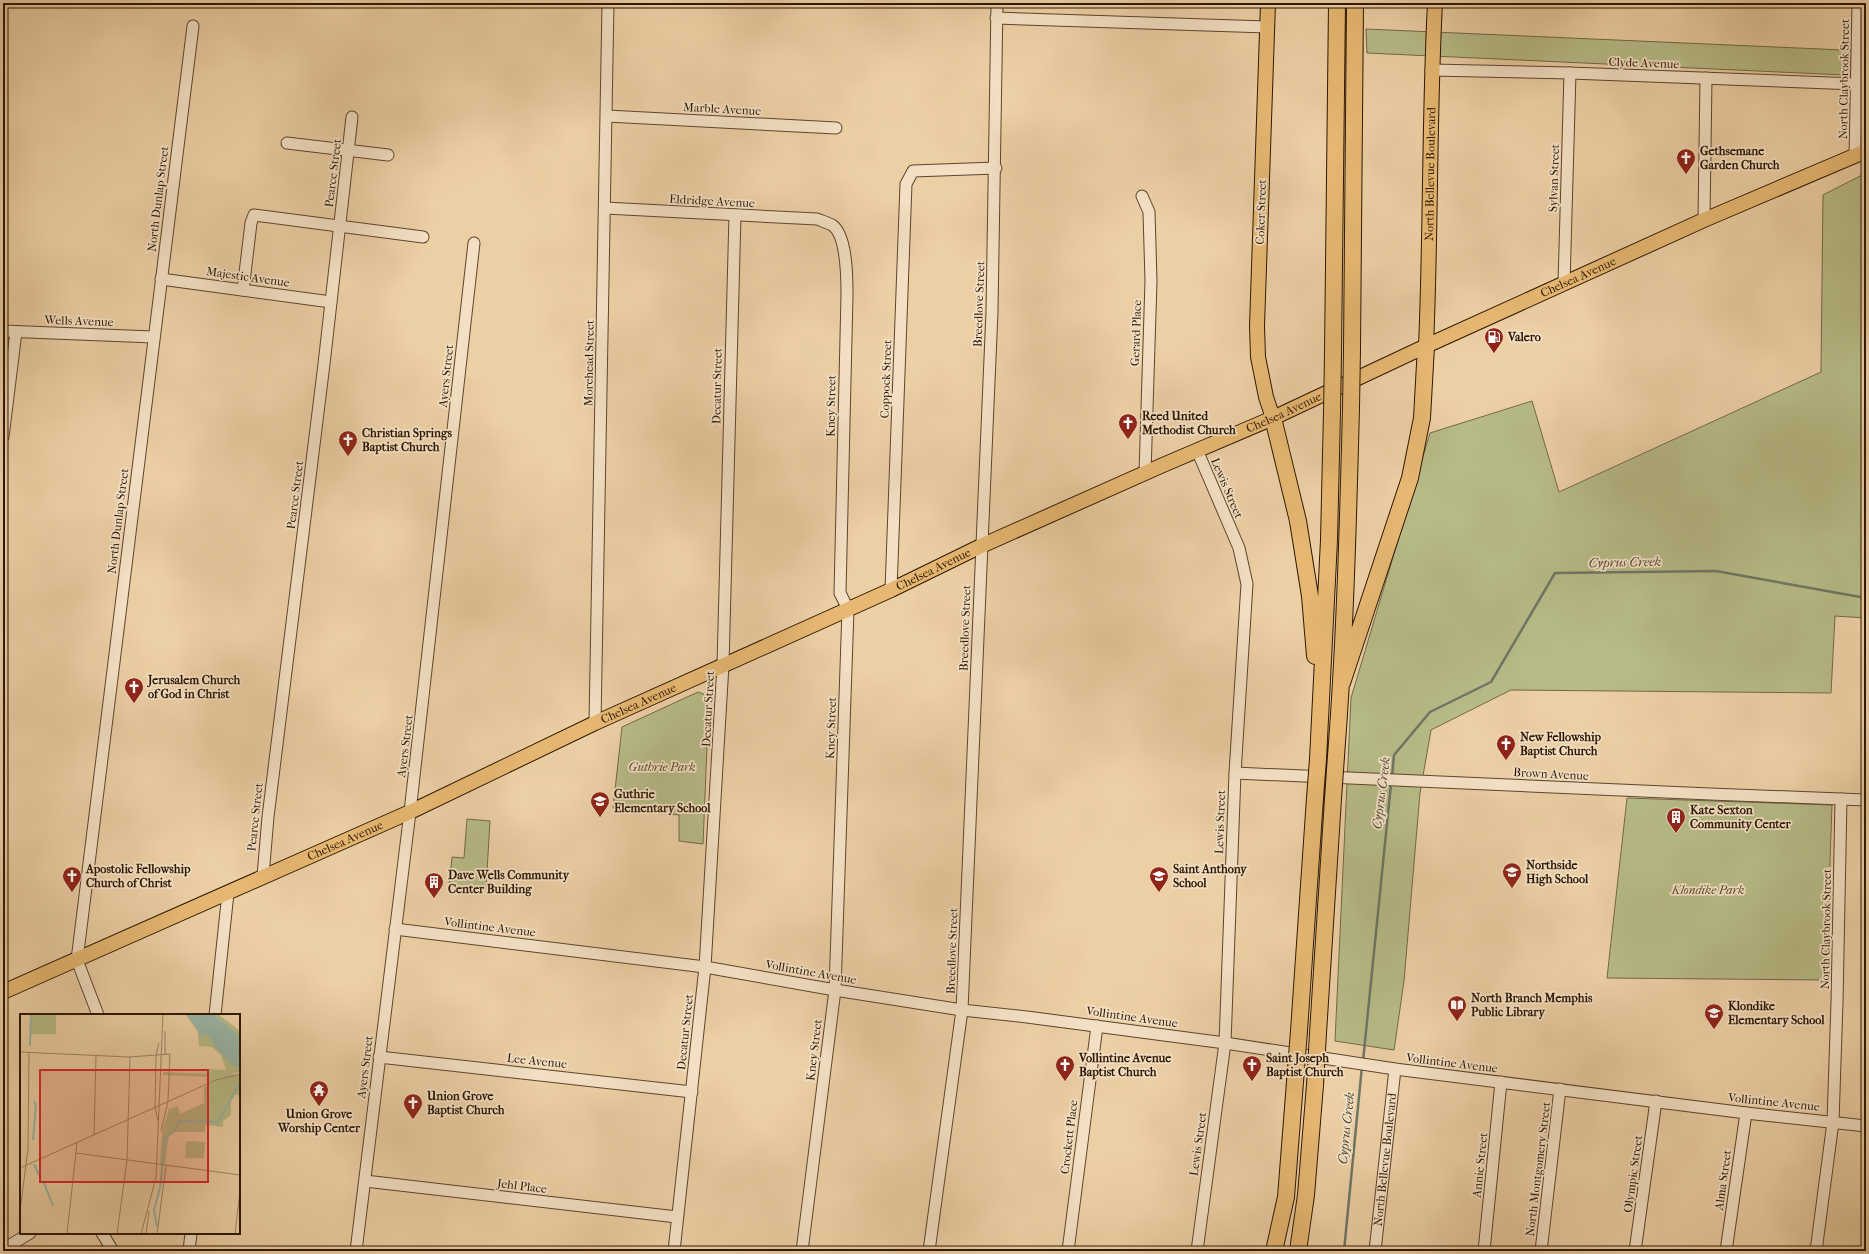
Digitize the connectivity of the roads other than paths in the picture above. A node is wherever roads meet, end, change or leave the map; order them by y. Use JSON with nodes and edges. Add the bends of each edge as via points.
{"nodes":[{"id":1,"x":608,"y":3,"type":"edge"},
{"id":2,"x":997,"y":3,"type":"edge"},
{"id":3,"x":1268,"y":3,"type":"edge"},
{"id":4,"x":1337,"y":3,"type":"edge"},
{"id":5,"x":1355,"y":3,"type":"edge"},
{"id":6,"x":1435,"y":3,"type":"edge"},
{"id":7,"x":1858,"y":3,"type":"edge"},
{"id":8,"x":996,"y":18,"type":"junction"},
{"id":9,"x":193,"y":26,"type":"dead end"},
{"id":10,"x":1267,"y":27,"type":"junction"},
{"id":11,"x":1862,"y":44,"type":"edge"},
{"id":12,"x":1431,"y":70,"type":"junction"},
{"id":13,"x":1570,"y":73,"type":"junction"},
{"id":14,"x":1706,"y":78,"type":"junction"},
{"id":15,"x":1856,"y":84,"type":"junction"},
{"id":16,"x":607,"y":116,"type":"junction"},
{"id":17,"x":352,"y":117,"type":"dead end"},
{"id":18,"x":836,"y":128,"type":"dead end"},
{"id":19,"x":287,"y":143,"type":"dead end"},
{"id":20,"x":349,"y":150,"type":"junction"},
{"id":21,"x":1860,"y":153,"type":"edge"},
{"id":22,"x":388,"y":155,"type":"dead end"},
{"id":23,"x":996,"y":168,"type":"junction"},
{"id":24,"x":1142,"y":196,"type":"dead end"},
{"id":25,"x":605,"y":208,"type":"junction"},
{"id":26,"x":735,"y":215,"type":"junction"},
{"id":27,"x":818,"y":219,"type":"joint"},
{"id":28,"x":1704,"y":220,"type":"junction"},
{"id":29,"x":340,"y":227,"type":"junction"},
{"id":30,"x":423,"y":238,"type":"dead end"},
{"id":31,"x":474,"y":243,"type":"dead end"},
{"id":32,"x":161,"y":279,"type":"junction"},
{"id":33,"x":1564,"y":284,"type":"junction"},
{"id":34,"x":243,"y":290,"type":"junction"},
{"id":35,"x":331,"y":302,"type":"junction"},
{"id":36,"x":3,"y":331,"type":"edge"},
{"id":37,"x":16,"y":332,"type":"junction"},
{"id":38,"x":153,"y":337,"type":"junction"},
{"id":39,"x":1426,"y":346,"type":"junction"},
{"id":40,"x":1273,"y":418,"type":"junction"},
{"id":41,"x":3,"y":437,"type":"edge"},
{"id":42,"x":1197,"y":450,"type":"junction"},
{"id":43,"x":1145,"y":473,"type":"junction"},
{"id":44,"x":981,"y":546,"type":"junction"},
{"id":45,"x":891,"y":590,"type":"junction"},
{"id":46,"x":848,"y":609,"type":"junction"},
{"id":47,"x":723,"y":666,"type":"junction"},
{"id":48,"x":1342,"y":683,"type":"junction"},
{"id":49,"x":595,"y":723,"type":"junction"},
{"id":50,"x":1319,"y":734,"type":"junction"},
{"id":51,"x":1235,"y":773,"type":"junction"},
{"id":52,"x":1841,"y":799,"type":"junction"},
{"id":53,"x":1866,"y":800,"type":"edge"},
{"id":54,"x":410,"y":812,"type":"junction"},
{"id":55,"x":263,"y":876,"type":"junction"},
{"id":56,"x":228,"y":893,"type":"junction"},
{"id":57,"x":395,"y":929,"type":"junction"},
{"id":58,"x":77,"y":960,"type":"junction"},
{"id":59,"x":706,"y":967,"type":"junction"},
{"id":60,"x":835,"y":990,"type":"junction"},
{"id":61,"x":3,"y":992,"type":"edge"},
{"id":62,"x":962,"y":1010,"type":"junction"},
{"id":63,"x":98,"y":1014,"type":"edge"},
{"id":64,"x":215,"y":1014,"type":"edge"},
{"id":65,"x":1096,"y":1026,"type":"junction"},
{"id":66,"x":1225,"y":1043,"type":"junction"},
{"id":67,"x":379,"y":1057,"type":"junction"},
{"id":68,"x":1395,"y":1069,"type":"junction"},
{"id":69,"x":1501,"y":1082,"type":"junction"},
{"id":70,"x":1560,"y":1089,"type":"junction"},
{"id":71,"x":692,"y":1092,"type":"junction"},
{"id":72,"x":1656,"y":1101,"type":"junction"},
{"id":73,"x":1746,"y":1113,"type":"junction"},
{"id":74,"x":1833,"y":1122,"type":"junction"},
{"id":75,"x":1866,"y":1126,"type":"edge"},
{"id":76,"x":365,"y":1181,"type":"junction"},
{"id":77,"x":677,"y":1217,"type":"junction"},
{"id":78,"x":28,"y":1234,"type":"edge"},
{"id":79,"x":103,"y":1234,"type":"edge"},
{"id":80,"x":191,"y":1234,"type":"edge"},
{"id":81,"x":4,"y":1251,"type":"edge"},
{"id":82,"x":113,"y":1251,"type":"edge"},
{"id":83,"x":189,"y":1251,"type":"edge"},
{"id":84,"x":356,"y":1251,"type":"edge"},
{"id":85,"x":674,"y":1251,"type":"edge"},
{"id":86,"x":802,"y":1251,"type":"edge"},
{"id":87,"x":930,"y":1251,"type":"edge"},
{"id":88,"x":1068,"y":1251,"type":"edge"},
{"id":89,"x":1197,"y":1251,"type":"edge"},
{"id":90,"x":1274,"y":1251,"type":"edge"},
{"id":91,"x":1298,"y":1251,"type":"edge"},
{"id":92,"x":1375,"y":1251,"type":"edge"},
{"id":93,"x":1484,"y":1251,"type":"edge"},
{"id":94,"x":1541,"y":1251,"type":"edge"},
{"id":95,"x":1635,"y":1251,"type":"edge"},
{"id":96,"x":1726,"y":1251,"type":"edge"},
{"id":97,"x":1816,"y":1251,"type":"edge"}],
"edges":[{"from":1,"to":16,"type":"street","name":"Morehead Street"},
{"from":2,"to":8,"type":"street","name":"Breedlove Street"},
{"from":3,"to":10,"type":"main road","name":"Coker Street"},
{"from":4,"to":50,"type":"highway","bridge":true,"via":[[1329,540]]},
{"from":5,"to":48,"type":"highway","bridge":true,"via":[[1351,408]]},
{"from":6,"to":12,"type":"main road","name":"North Bellevue Boulevard"},
{"from":7,"to":11,"type":"street","name":"North Claybrook Street"},
{"from":8,"to":10,"type":"street"},
{"from":8,"to":23,"type":"street","name":"Breedlove Street"},
{"from":9,"to":32,"type":"street","name":"North Dunlap Street"},
{"from":10,"to":40,"type":"main road","name":"Coker Street","via":[[1257,326],[1258,357]]},
{"from":11,"to":15,"type":"street","name":"North Claybrook Street"},
{"from":12,"to":13,"type":"street","name":"Clyde Avenue"},
{"from":12,"to":39,"type":"main road","name":"North Bellevue Boulevard","via":[[1430,251]]},
{"from":13,"to":14,"type":"street","name":"Clyde Avenue"},
{"from":13,"to":33,"type":"street","name":"Sylvan Street"},
{"from":14,"to":15,"type":"street","name":"Clyde Avenue"},
{"from":14,"to":28,"type":"street"},
{"from":15,"to":21,"type":"street","name":"North Claybrook Street"},
{"from":16,"to":18,"type":"street","name":"Marble Avenue"},
{"from":16,"to":25,"type":"street","name":"Morehead Street"},
{"from":17,"to":20,"type":"street","name":"Pearce Street"},
{"from":19,"to":20,"type":"street"},
{"from":20,"to":22,"type":"street"},
{"from":20,"to":29,"type":"street","name":"Pearce Street"},
{"from":21,"to":28,"type":"main road","name":"Chelsea Avenue"},
{"from":23,"to":44,"type":"street","name":"Breedlove Street"},
{"from":23,"to":45,"type":"street","name":"Coppock Street","via":[[913,171],[906,184]]},
{"from":24,"to":43,"type":"street","name":"Gerard Place","via":[[1149,212],[1151,281]]},
{"from":25,"to":26,"type":"street","name":"Eldridge Avenue"},
{"from":25,"to":49,"type":"street","name":"Morehead Street"},
{"from":26,"to":27,"type":"street","name":"Eldridge Avenue"},
{"from":26,"to":47,"type":"street","name":"Decatur Street"},
{"from":27,"to":46,"type":"street","name":"Kney Street","via":[[833,226],[842,242],[846,261],[840,593]]},
{"from":28,"to":33,"type":"main road","name":"Chelsea Avenue"},
{"from":29,"to":30,"type":"street"},
{"from":29,"to":34,"type":"street","via":[[254,215],[250,222]]},
{"from":29,"to":35,"type":"street","name":"Pearce Street"},
{"from":31,"to":54,"type":"street","name":"Ayers Street"},
{"from":32,"to":34,"type":"street","name":"Majestic Avenue"},
{"from":32,"to":38,"type":"street","name":"North Dunlap Street"},
{"from":33,"to":39,"type":"main road","name":"Chelsea Avenue"},
{"from":34,"to":35,"type":"street","name":"Majestic Avenue"},
{"from":35,"to":55,"type":"street","name":"Pearce Street"},
{"from":36,"to":37,"type":"street","name":"Wells Avenue"},
{"from":37,"to":38,"type":"street","name":"Wells Avenue"},
{"from":37,"to":41,"type":"street"},
{"from":38,"to":58,"type":"street","name":"North Dunlap Street"},
{"from":39,"to":40,"type":"main road","name":"Chelsea Avenue"},
{"from":39,"to":48,"type":"highway","via":[[1422,418],[1410,478]]},
{"from":40,"to":42,"type":"main road","name":"Chelsea Avenue"},
{"from":40,"to":50,"type":"highway","via":[[1298,521],[1310,596]]},
{"from":42,"to":43,"type":"main road","name":"Chelsea Avenue"},
{"from":42,"to":51,"type":"street","name":"Lewis Street","via":[[1239,548],[1247,584]]},
{"from":43,"to":44,"type":"main road","name":"Chelsea Avenue"},
{"from":44,"to":45,"type":"main road","name":"Chelsea Avenue"},
{"from":44,"to":62,"type":"street","name":"Breedlove Street"},
{"from":45,"to":46,"type":"main road","name":"Chelsea Avenue"},
{"from":46,"to":47,"type":"main road","name":"Chelsea Avenue"},
{"from":46,"to":60,"type":"street","name":"Kney Street"},
{"from":47,"to":49,"type":"main road","name":"Chelsea Avenue"},
{"from":47,"to":59,"type":"street","name":"Decatur Street"},
{"from":48,"to":91,"type":"highway","bridge":true,"via":[[1315,1085],[1306,1195]]},
{"from":49,"to":54,"type":"main road","name":"Chelsea Avenue"},
{"from":50,"to":90,"type":"highway","bridge":true,"via":[[1286,1197]]},
{"from":51,"to":52,"type":"street","name":"Brown Avenue"},
{"from":51,"to":66,"type":"street","name":"Lewis Street"},
{"from":52,"to":53,"type":"street","name":"Brown Avenue"},
{"from":52,"to":74,"type":"street","name":"North Claybrook Street"},
{"from":54,"to":55,"type":"main road","name":"Chelsea Avenue"},
{"from":54,"to":57,"type":"street","name":"Ayers Street"},
{"from":55,"to":56,"type":"main road","name":"Chelsea Avenue"},
{"from":56,"to":58,"type":"main road","name":"Chelsea Avenue"},
{"from":56,"to":64,"type":"street"},
{"from":57,"to":59,"type":"street","name":"Vollintine Avenue"},
{"from":57,"to":67,"type":"street","name":"Ayers Street"},
{"from":58,"to":61,"type":"main road","name":"Chelsea Avenue"},
{"from":58,"to":63,"type":"street","name":"North Dunlap Street"},
{"from":59,"to":60,"type":"street","name":"Vollintine Avenue"},
{"from":59,"to":71,"type":"street","name":"Decatur Street"},
{"from":60,"to":62,"type":"street","name":"Vollintine Avenue"},
{"from":60,"to":86,"type":"street","name":"Kney Street"},
{"from":62,"to":65,"type":"street","name":"Vollintine Avenue"},
{"from":62,"to":87,"type":"street","name":"Breedlove Street"},
{"from":65,"to":66,"type":"street","name":"Vollintine Avenue"},
{"from":65,"to":88,"type":"street","name":"Crockett Place"},
{"from":66,"to":68,"type":"street","name":"Vollintine Avenue"},
{"from":66,"to":89,"type":"street","name":"Lewis Street"},
{"from":67,"to":71,"type":"street","name":"Lee Avenue"},
{"from":67,"to":76,"type":"street","name":"Ayers Street"},
{"from":68,"to":69,"type":"street","name":"Vollintine Avenue"},
{"from":68,"to":92,"type":"street","name":"North Bellevue Boulevard"},
{"from":69,"to":70,"type":"street","name":"Vollintine Avenue"},
{"from":69,"to":93,"type":"street","name":"Annie Street"},
{"from":70,"to":72,"type":"street","name":"Vollintine Avenue"},
{"from":70,"to":94,"type":"street","name":"North Montgomery Street"},
{"from":71,"to":77,"type":"street","name":"Decatur Street"},
{"from":72,"to":73,"type":"street","name":"Vollintine Avenue"},
{"from":72,"to":95,"type":"street","name":"Olympic Street"},
{"from":73,"to":74,"type":"street","name":"Vollintine Avenue"},
{"from":73,"to":96,"type":"street","name":"Alma Street"},
{"from":74,"to":75,"type":"street","name":"Vollintine Avenue"},
{"from":74,"to":97,"type":"street","name":"North Claybrook Street"},
{"from":76,"to":77,"type":"street","name":"Jehl Place"},
{"from":76,"to":84,"type":"street","name":"Ayers Street"},
{"from":77,"to":85,"type":"street","name":"Decatur Street"},
{"from":78,"to":81,"type":"street"},
{"from":79,"to":82,"type":"street"},
{"from":80,"to":83,"type":"street"}]}
